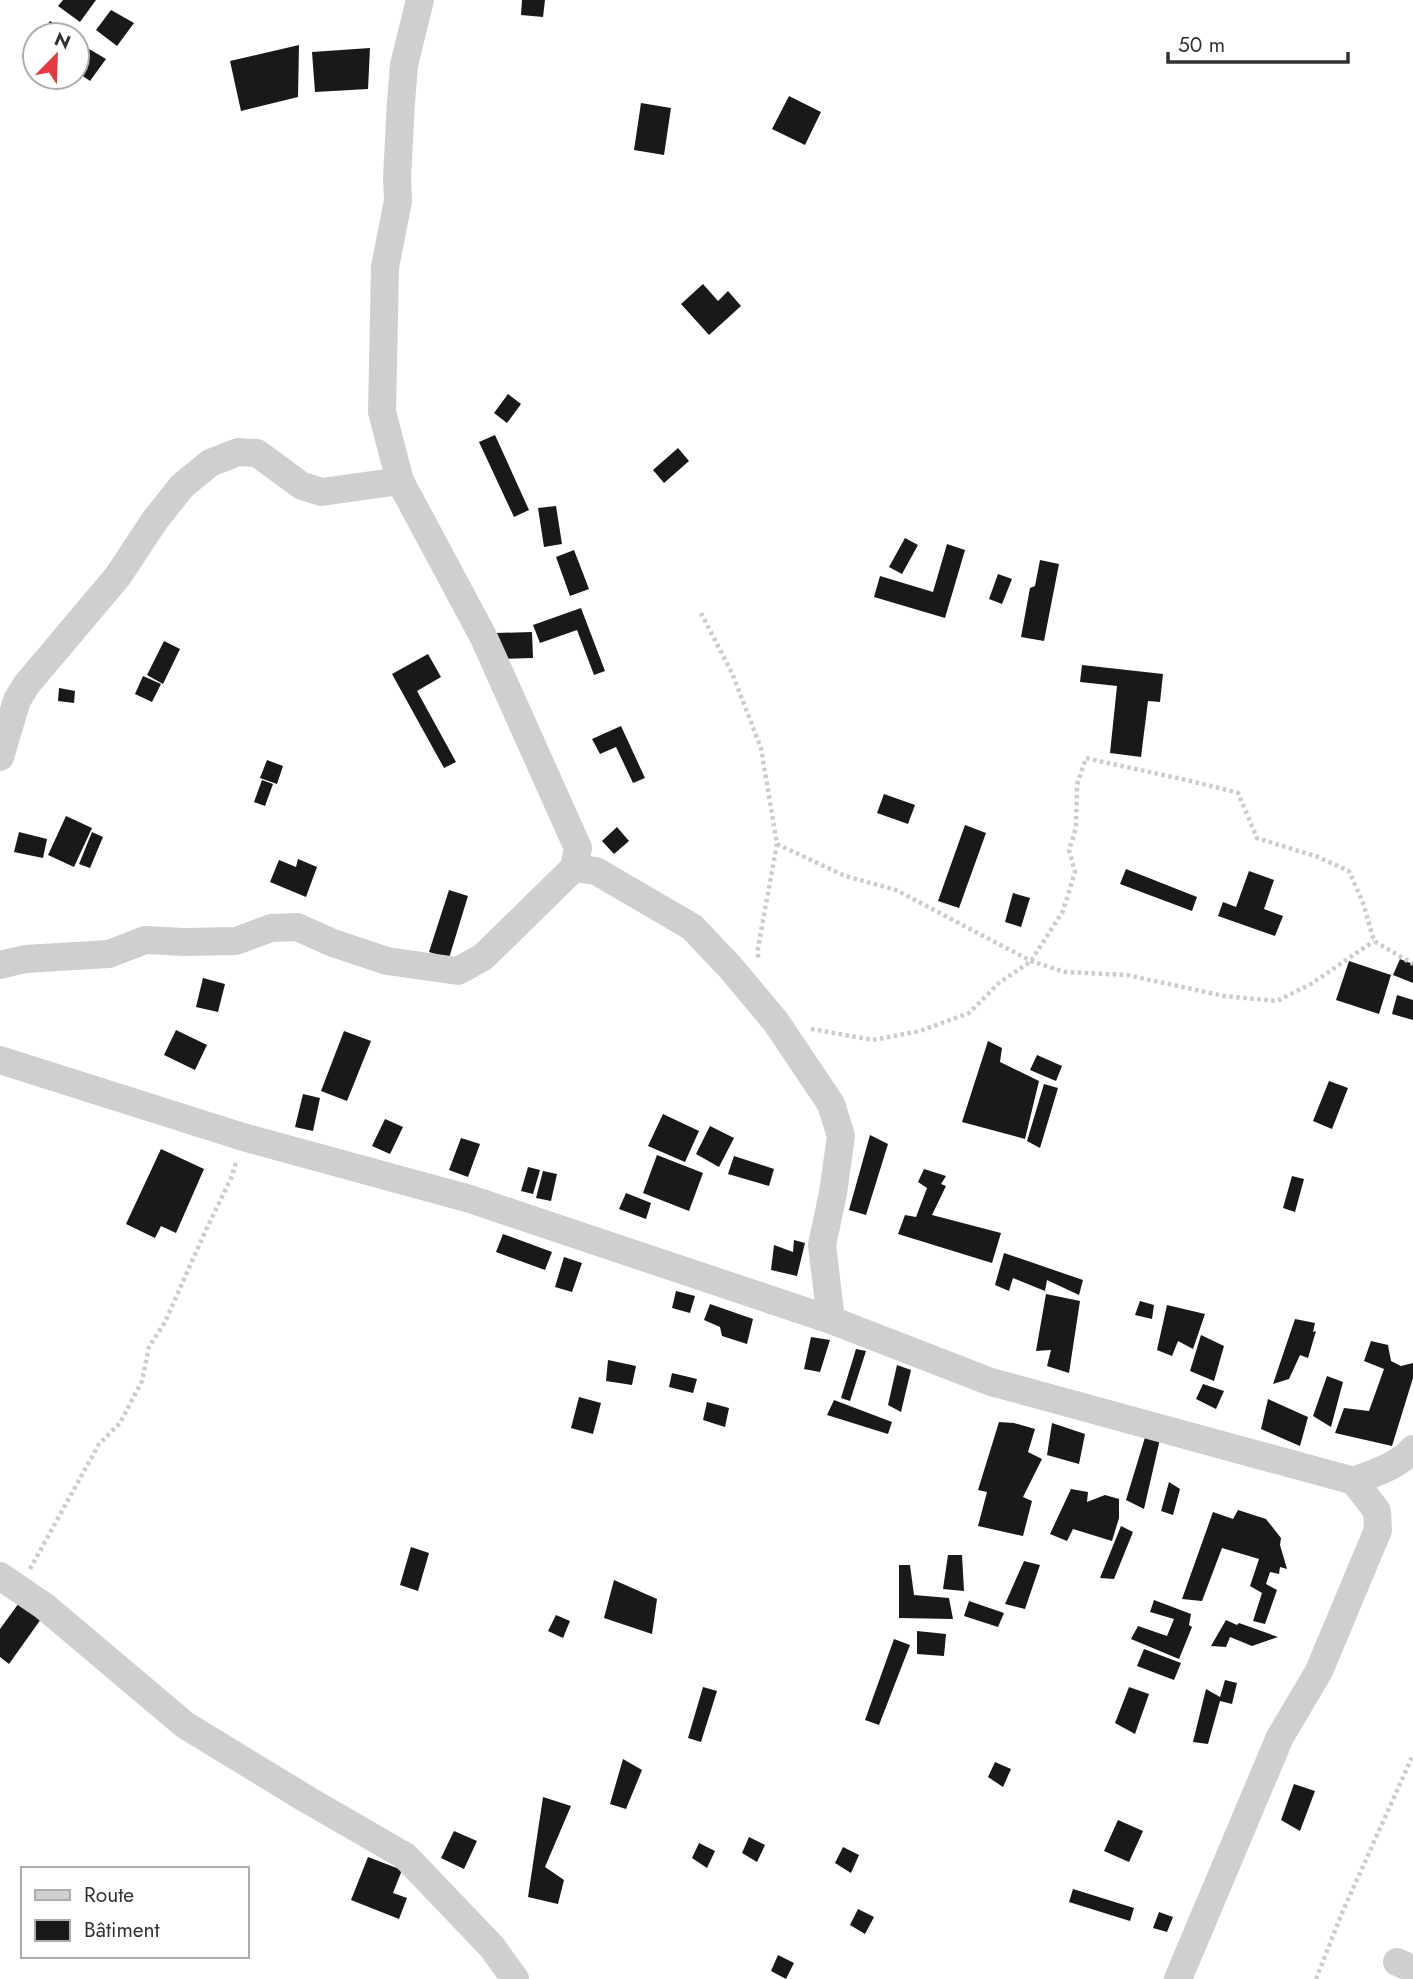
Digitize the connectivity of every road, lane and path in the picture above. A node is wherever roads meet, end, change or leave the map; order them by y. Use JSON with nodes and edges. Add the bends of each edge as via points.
{"nodes":[{"id":1,"x":420,"y":0,"type":"edge"},
{"id":2,"x":400,"y":481,"type":"junction"},
{"id":3,"x":701,"y":613,"type":"dead end"},
{"id":4,"x":0,"y":757,"type":"edge"},
{"id":5,"x":777,"y":844,"type":"junction"},
{"id":6,"x":574,"y":869,"type":"junction"},
{"id":7,"x":1374,"y":941,"type":"junction"},
{"id":8,"x":1031,"y":961,"type":"junction"},
{"id":9,"x":1413,"y":964,"type":"edge"},
{"id":10,"x":0,"y":965,"type":"edge"},
{"id":11,"x":768,"y":1014,"type":"junction"},
{"id":12,"x":0,"y":1060,"type":"edge"},
{"id":13,"x":243,"y":1137,"type":"junction"},
{"id":14,"x":831,"y":1320,"type":"junction"},
{"id":15,"x":1413,"y":1449,"type":"edge"},
{"id":16,"x":1354,"y":1480,"type":"junction"},
{"id":17,"x":9,"y":1583,"type":"edge"},
{"id":18,"x":1413,"y":1755,"type":"edge"},
{"id":19,"x":515,"y":1979,"type":"edge"},
{"id":20,"x":1178,"y":1979,"type":"edge"},
{"id":21,"x":1316,"y":1979,"type":"edge"}],
"edges":[{"from":1,"to":2,"type":"street","via":[[404,65],[398,201],[385,267],[382,412]]},
{"from":2,"to":4,"type":"street","via":[[322,492],[302,486],[257,453],[238,452],[210,463],[182,486],[118,576],[27,684]]},
{"from":2,"to":6,"type":"street","via":[[489,651],[578,848]]},
{"from":3,"to":5,"type":"path","via":[[732,673],[761,748]]},
{"from":5,"to":8,"type":"path","via":[[845,876],[896,890]]},
{"from":5,"to":11,"type":"path","via":[[758,948]]},
{"from":6,"to":10,"type":"street","via":[[483,957],[458,971],[387,961],[297,927],[271,928],[236,941],[145,940],[109,954]]},
{"from":6,"to":11,"type":"street","via":[[596,871],[692,927]]},
{"from":7,"to":8,"type":"path","via":[[1277,1001],[1224,996],[1127,975],[1065,972]]},
{"from":7,"to":8,"type":"path","via":[[1349,871],[1257,838],[1238,793],[1086,758],[1077,785],[1076,828],[1069,850],[1075,872],[1063,911]]},
{"from":7,"to":9,"type":"path"},
{"from":8,"to":11,"type":"path","via":[[999,983],[969,1013],[920,1031],[873,1040]]},
{"from":11,"to":14,"type":"street","via":[[831,1104],[841,1136],[822,1245]]},
{"from":12,"to":13,"type":"street"},
{"from":13,"to":14,"type":"street","via":[[470,1199]]},
{"from":13,"to":17,"type":"path","via":[[232,1176],[149,1347],[142,1381],[120,1423],[99,1444]]},
{"from":14,"to":16,"type":"street","via":[[991,1382]]},
{"from":15,"to":16,"type":"street","via":[[1386,1468]]},
{"from":16,"to":20,"type":"street","via":[[1377,1511],[1378,1530],[1319,1671],[1280,1737]]},
{"from":17,"to":19,"type":"street","via":[[44,1606],[185,1725],[405,1856],[492,1947]]},
{"from":18,"to":21,"type":"path"}]}
